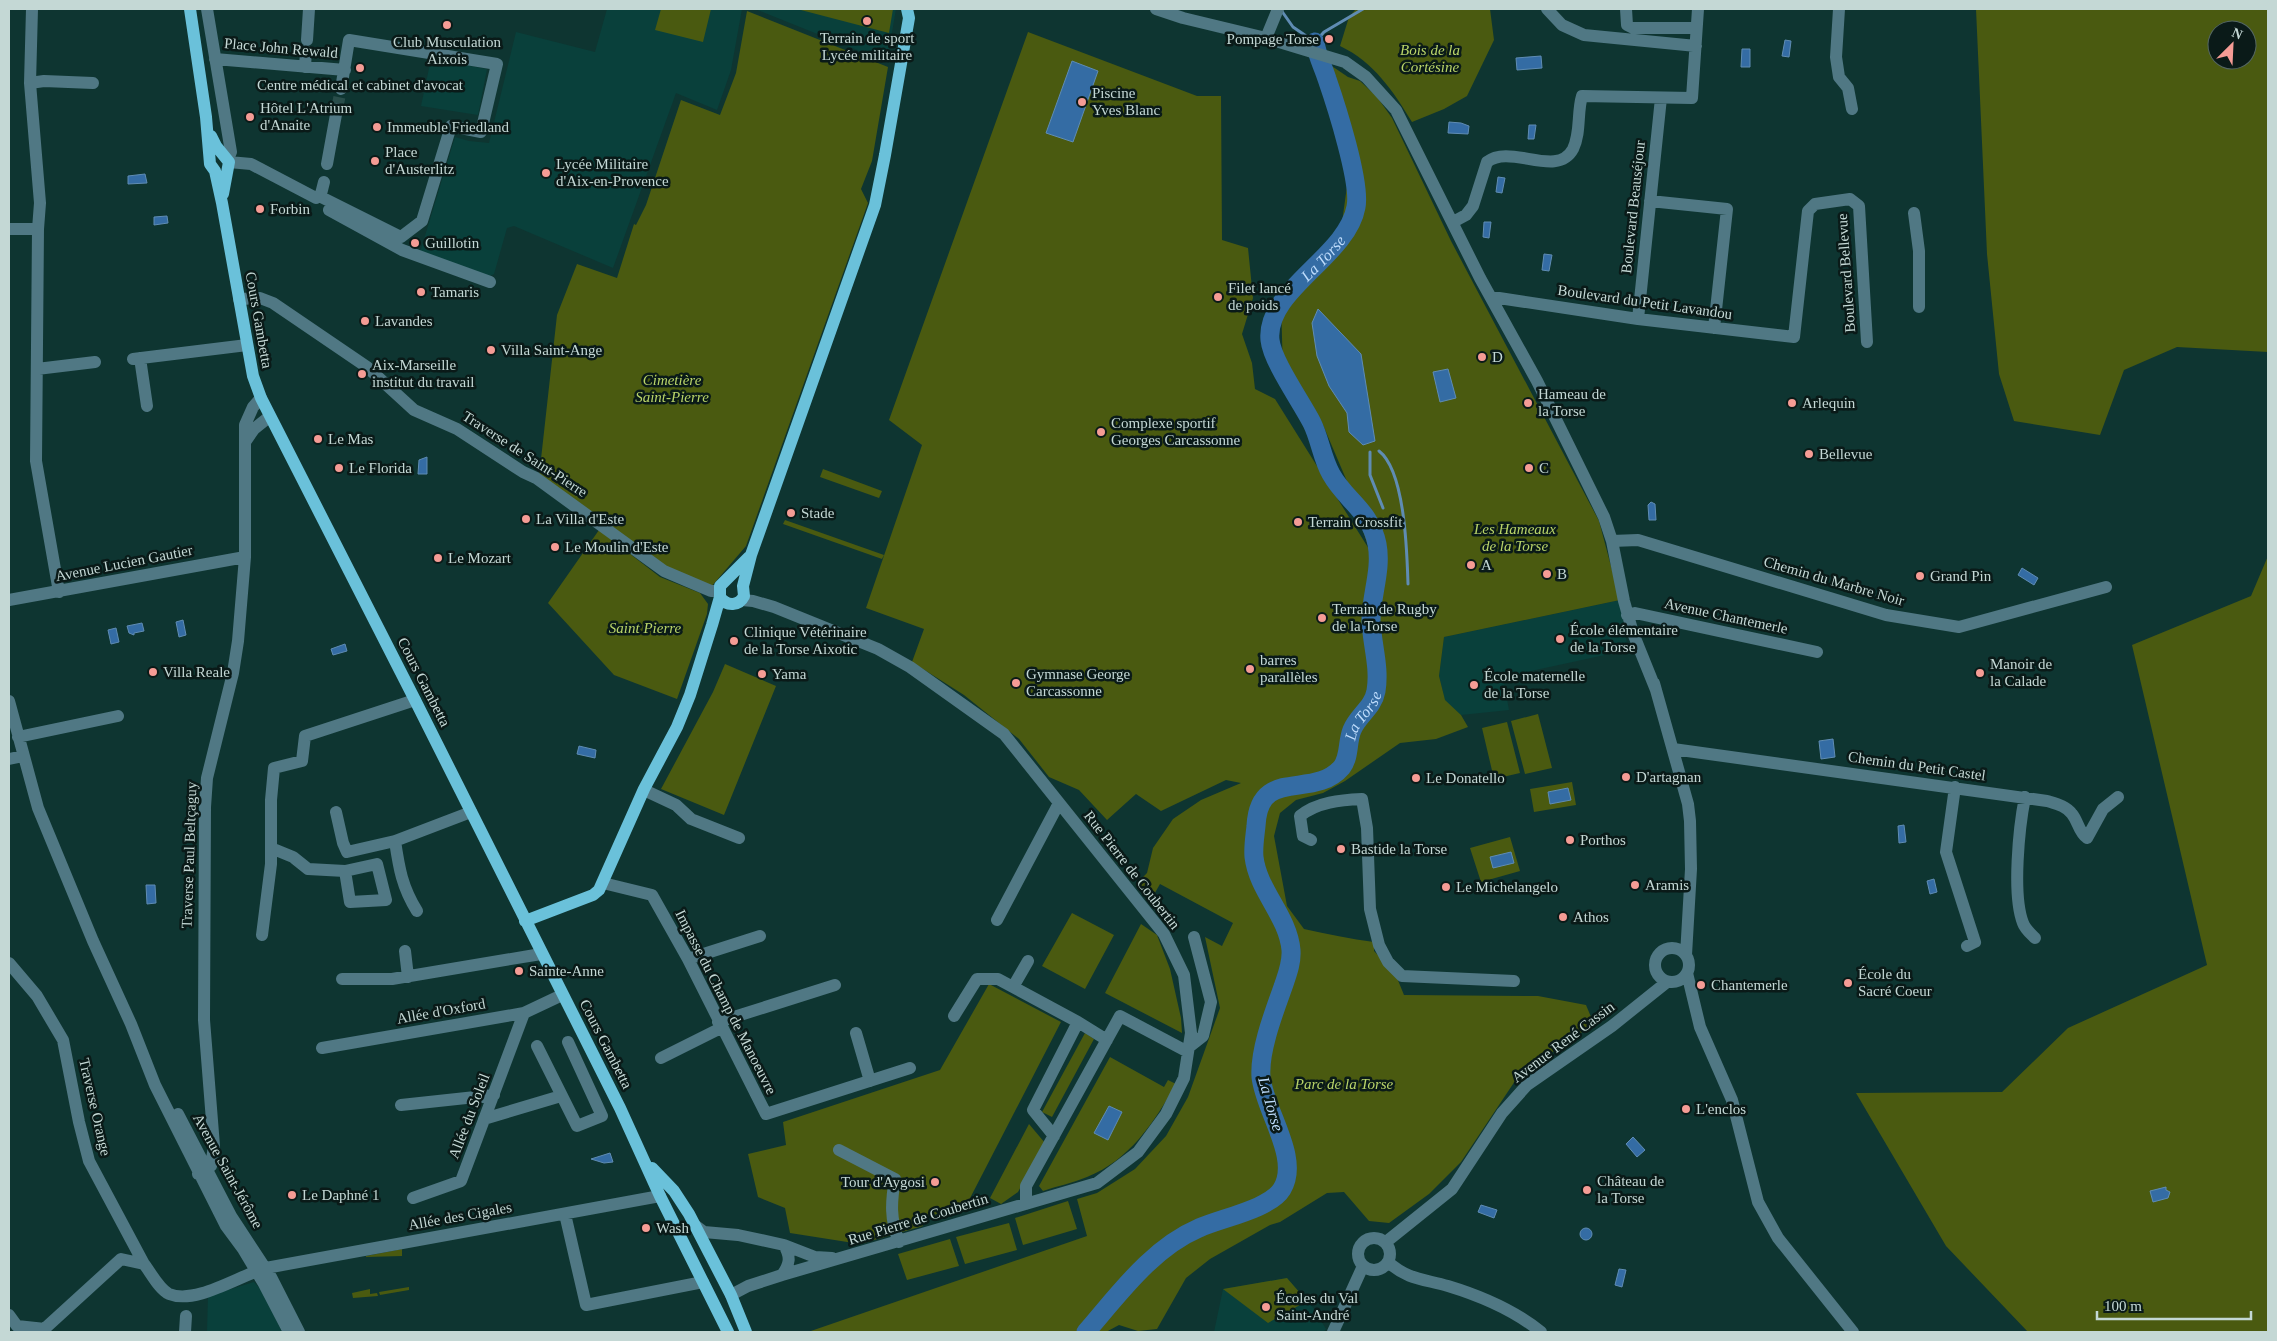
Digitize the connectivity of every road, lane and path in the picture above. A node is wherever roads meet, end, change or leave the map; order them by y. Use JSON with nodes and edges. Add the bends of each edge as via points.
{"nodes":[{"id":1,"x":32,"y":9,"type":"edge"},
{"id":2,"x":190,"y":9,"type":"edge"},
{"id":3,"x":207,"y":9,"type":"edge"},
{"id":4,"x":309,"y":9,"type":"edge"},
{"id":5,"x":1156,"y":9,"type":"edge"},
{"id":6,"x":1547,"y":9,"type":"edge"},
{"id":7,"x":1626,"y":9,"type":"edge"},
{"id":8,"x":1698,"y":9,"type":"edge"},
{"id":9,"x":1840,"y":9,"type":"edge"},
{"id":10,"x":911,"y":12,"type":"edge"},
{"id":11,"x":1277,"y":12,"type":"edge"},
{"id":12,"x":1696,"y":28,"type":"junction"},
{"id":13,"x":1266,"y":38,"type":"junction"},
{"id":14,"x":1696,"y":46,"type":"junction"},
{"id":15,"x":215,"y":59,"type":"junction"},
{"id":16,"x":304,"y":67,"type":"junction"},
{"id":17,"x":345,"y":70,"type":"junction"},
{"id":18,"x":30,"y":83,"type":"junction"},
{"id":19,"x":93,"y":83,"type":"dead end"},
{"id":20,"x":341,"y":89,"type":"tunnel mouth"},
{"id":21,"x":1660,"y":98,"type":"junction"},
{"id":22,"x":1852,"y":108,"type":"dead end"},
{"id":23,"x":337,"y":109,"type":"tunnel mouth"},
{"id":24,"x":222,"y":163,"type":"junction"},
{"id":25,"x":327,"y":164,"type":"dead end"},
{"id":26,"x":324,"y":182,"type":"dead end"},
{"id":27,"x":318,"y":197,"type":"junction"},
{"id":28,"x":1650,"y":201,"type":"junction"},
{"id":29,"x":1914,"y":213,"type":"dead end"},
{"id":30,"x":1453,"y":222,"type":"junction"},
{"id":31,"x":9,"y":229,"type":"edge"},
{"id":32,"x":38,"y":229,"type":"junction"},
{"id":33,"x":490,"y":282,"type":"dead end"},
{"id":34,"x":1492,"y":298,"type":"junction"},
{"id":35,"x":239,"y":299,"type":"junction"},
{"id":36,"x":1919,"y":307,"type":"dead end"},
{"id":37,"x":1638,"y":319,"type":"junction"},
{"id":38,"x":1714,"y":328,"type":"junction"},
{"id":39,"x":1794,"y":337,"type":"joint"},
{"id":40,"x":1867,"y":342,"type":"dead end"},
{"id":41,"x":247,"y":345,"type":"junction"},
{"id":42,"x":96,"y":362,"type":"dead end"},
{"id":43,"x":37,"y":369,"type":"junction"},
{"id":44,"x":261,"y":398,"type":"junction"},
{"id":45,"x":148,"y":406,"type":"dead end"},
{"id":46,"x":270,"y":417,"type":"junction"},
{"id":47,"x":245,"y":442,"type":"junction"},
{"id":48,"x":1612,"y":541,"type":"junction"},
{"id":49,"x":751,"y":555,"type":"junction"},
{"id":50,"x":244,"y":557,"type":"junction"},
{"id":51,"x":729,"y":579,"type":"junction"},
{"id":52,"x":2106,"y":587,"type":"dead end"},
{"id":53,"x":59,"y":592,"type":"junction"},
{"id":54,"x":746,"y":595,"type":"junction"},
{"id":55,"x":723,"y":597,"type":"junction"},
{"id":56,"x":9,"y":600,"type":"edge"},
{"id":57,"x":1631,"y":614,"type":"junction"},
{"id":58,"x":1817,"y":652,"type":"dead end"},
{"id":59,"x":415,"y":700,"type":"junction"},
{"id":60,"x":9,"y":701,"type":"edge"},
{"id":61,"x":118,"y":716,"type":"dead end"},
{"id":62,"x":18,"y":737,"type":"junction"},
{"id":63,"x":1673,"y":749,"type":"junction"},
{"id":64,"x":23,"y":756,"type":"junction"},
{"id":65,"x":9,"y":760,"type":"edge"},
{"id":66,"x":1955,"y":787,"type":"junction"},
{"id":67,"x":644,"y":790,"type":"junction"},
{"id":68,"x":2025,"y":797,"type":"junction"},
{"id":69,"x":2118,"y":797,"type":"dead end"},
{"id":70,"x":1059,"y":803,"type":"junction"},
{"id":71,"x":336,"y":812,"type":"dead end"},
{"id":72,"x":472,"y":812,"type":"junction"},
{"id":73,"x":739,"y":838,"type":"dead end"},
{"id":74,"x":1311,"y":840,"type":"dead end"},
{"id":75,"x":395,"y":841,"type":"junction"},
{"id":76,"x":271,"y":848,"type":"junction"},
{"id":77,"x":346,"y":871,"type":"dead end"},
{"id":78,"x":604,"y":882,"type":"junction"},
{"id":79,"x":418,"y":911,"type":"dead end"},
{"id":80,"x":997,"y":920,"type":"dead end"},
{"id":81,"x":1688,"y":920,"type":"junction"},
{"id":82,"x":524,"y":921,"type":"junction"},
{"id":83,"x":262,"y":935,"type":"dead end"},
{"id":84,"x":760,"y":936,"type":"dead end"},
{"id":85,"x":1194,"y":938,"type":"dead end"},
{"id":86,"x":2035,"y":938,"type":"dead end"},
{"id":87,"x":1967,"y":946,"type":"dead end"},
{"id":88,"x":1670,"y":948,"type":"junction"},
{"id":89,"x":405,"y":951,"type":"dead end"},
{"id":90,"x":541,"y":954,"type":"junction"},
{"id":91,"x":1686,"y":955,"type":"junction"},
{"id":92,"x":688,"y":959,"type":"junction"},
{"id":93,"x":1028,"y":961,"type":"dead end"},
{"id":94,"x":9,"y":963,"type":"edge"},
{"id":95,"x":1656,"y":973,"type":"junction"},
{"id":96,"x":1687,"y":974,"type":"junction"},
{"id":97,"x":408,"y":977,"type":"junction"},
{"id":98,"x":342,"y":979,"type":"dead end"},
{"id":99,"x":1514,"y":981,"type":"dead end"},
{"id":100,"x":1671,"y":982,"type":"junction"},
{"id":101,"x":835,"y":985,"type":"dead end"},
{"id":102,"x":1013,"y":987,"type":"junction"},
{"id":103,"x":562,"y":995,"type":"junction"},
{"id":104,"x":1695,"y":999,"type":"junction"},
{"id":105,"x":1642,"y":1003,"type":"junction"},
{"id":106,"x":524,"y":1013,"type":"junction"},
{"id":107,"x":954,"y":1016,"type":"dead end"},
{"id":108,"x":1078,"y":1022,"type":"junction"},
{"id":109,"x":719,"y":1025,"type":"junction"},
{"id":110,"x":856,"y":1033,"type":"dead end"},
{"id":111,"x":1107,"y":1040,"type":"junction"},
{"id":112,"x":568,"y":1042,"type":"dead end"},
{"id":113,"x":536,"y":1046,"type":"dead end"},
{"id":114,"x":322,"y":1048,"type":"dead end"},
{"id":115,"x":1189,"y":1049,"type":"junction"},
{"id":116,"x":661,"y":1058,"type":"dead end"},
{"id":117,"x":910,"y":1068,"type":"dead end"},
{"id":118,"x":870,"y":1081,"type":"junction"},
{"id":119,"x":494,"y":1095,"type":"junction"},
{"id":120,"x":561,"y":1096,"type":"junction"},
{"id":121,"x":401,"y":1105,"type":"dead end"},
{"id":122,"x":484,"y":1119,"type":"junction"},
{"id":123,"x":1054,"y":1136,"type":"junction"},
{"id":124,"x":839,"y":1150,"type":"dead end"},
{"id":125,"x":645,"y":1160,"type":"junction"},
{"id":126,"x":203,"y":1172,"type":"junction"},
{"id":127,"x":674,"y":1191,"type":"junction"},
{"id":128,"x":660,"y":1196,"type":"junction"},
{"id":129,"x":413,"y":1198,"type":"dead end"},
{"id":130,"x":1026,"y":1204,"type":"junction"},
{"id":131,"x":565,"y":1214,"type":"junction"},
{"id":132,"x":696,"y":1226,"type":"junction"},
{"id":133,"x":899,"y":1242,"type":"junction"},
{"id":134,"x":1386,"y":1242,"type":"junction"},
{"id":135,"x":784,"y":1245,"type":"junction"},
{"id":136,"x":844,"y":1259,"type":"junction"},
{"id":137,"x":1388,"y":1262,"type":"junction"},
{"id":138,"x":144,"y":1264,"type":"junction"},
{"id":139,"x":1363,"y":1266,"type":"junction"},
{"id":140,"x":261,"y":1269,"type":"junction"},
{"id":141,"x":782,"y":1275,"type":"junction"},
{"id":142,"x":703,"y":1282,"type":"junction"},
{"id":143,"x":731,"y":1295,"type":"junction"},
{"id":144,"x":9,"y":1315,"type":"edge"},
{"id":145,"x":186,"y":1316,"type":"dead end"},
{"id":146,"x":43,"y":1331,"type":"edge"},
{"id":147,"x":185,"y":1332,"type":"edge"},
{"id":148,"x":289,"y":1332,"type":"edge"},
{"id":149,"x":299,"y":1332,"type":"edge"},
{"id":150,"x":728,"y":1332,"type":"edge"},
{"id":151,"x":746,"y":1332,"type":"edge"},
{"id":152,"x":1333,"y":1332,"type":"edge"},
{"id":153,"x":1541,"y":1332,"type":"edge"},
{"id":154,"x":1853,"y":1332,"type":"edge"}],
"edges":[{"from":1,"to":18,"type":"street"},
{"from":2,"to":24,"type":"main road","name":"Cours Gambetta","via":[[206,117]]},
{"from":3,"to":15,"type":"street","name":"Cours Gambetta"},
{"from":4,"to":16,"type":"street"},
{"from":5,"to":13,"type":"street"},
{"from":6,"to":14,"type":"street","via":[[1562,25],[1584,35]]},
{"from":7,"to":12,"type":"street","via":[[1626,24],[1633,28]]},
{"from":8,"to":12,"type":"street"},
{"from":9,"to":22,"type":"street","via":[[1836,57],[1839,77],[1848,88]]},
{"from":10,"to":49,"type":"main road","via":[[874,205]]},
{"from":11,"to":13,"type":"street"},
{"from":12,"to":14,"type":"street"},
{"from":13,"to":30,"type":"street","via":[[1345,62],[1378,88],[1396,110]]},
{"from":14,"to":21,"type":"street","via":[[1692,98]]},
{"from":15,"to":16,"type":"street","name":"Place John Rewald"},
{"from":15,"to":24,"type":"street","name":"Cours Gambetta","via":[[231,152]]},
{"from":16,"to":17,"type":"street","name":"Place John Rewald"},
{"from":17,"to":20,"type":"street"},
{"from":17,"to":27,"type":"street","via":[[349,40],[497,64],[481,132],[451,126],[422,221],[401,237]]},
{"from":18,"to":19,"type":"street"},
{"from":18,"to":32,"type":"street","via":[[40,203]]},
{"from":21,"to":28,"type":"street","name":"Boulevard Beauséjour"},
{"from":21,"to":30,"type":"street","via":[[1582,96],[1576,140],[1568,156],[1554,161],[1507,156],[1492,158],[1487,162],[1473,206],[1466,215]]},
{"from":23,"to":25,"type":"street"},
{"from":24,"to":27,"type":"street","via":[[251,164]]},
{"from":24,"to":35,"type":"main road","name":"Cours Gambetta","via":[[222,203]]},
{"from":26,"to":27,"type":"street"},
{"from":27,"to":33,"type":"street","via":[[321,206],[402,250]]},
{"from":28,"to":37,"type":"street","name":"Boulevard Beauséjour"},
{"from":28,"to":38,"type":"street","via":[[1727,209]]},
{"from":29,"to":36,"type":"street","via":[[1919,251]]},
{"from":30,"to":34,"type":"street"},
{"from":31,"to":32,"type":"street"},
{"from":32,"to":43,"type":"street"},
{"from":34,"to":37,"type":"street","name":"Boulevard du Petit Lavandou"},
{"from":34,"to":48,"type":"street","via":[[1580,466]]},
{"from":35,"to":41,"type":"main road","name":"Cours Gambetta"},
{"from":35,"to":55,"type":"street","name":"Traverse de Saint-Pierre","via":[[267,300],[367,366],[414,410],[454,427],[536,478],[664,571]]},
{"from":37,"to":38,"type":"street","name":"Boulevard du Petit Lavandou"},
{"from":38,"to":39,"type":"street","name":"Boulevard du Petit Lavandou"},
{"from":39,"to":40,"type":"street","name":"Boulevard Bellevue","via":[[1808,212],[1815,204],[1850,199],[1859,206]]},
{"from":41,"to":44,"type":"main road","name":"Cours Gambetta"},
{"from":41,"to":45,"type":"street","via":[[136,359]]},
{"from":42,"to":43,"type":"street"},
{"from":43,"to":53,"type":"street","via":[[36,461]]},
{"from":44,"to":46,"type":"main road","name":"Cours Gambetta"},
{"from":44,"to":47,"type":"street","name":"Traverse Paul Beltçaguy","via":[[245,425]]},
{"from":46,"to":47,"type":"street","via":[[254,429]]},
{"from":46,"to":59,"type":"main road","name":"Cours Gambetta"},
{"from":47,"to":50,"type":"street","name":"Traverse Paul Beltçaguy"},
{"from":48,"to":52,"type":"street","name":"Chemin du Marbre Noir","via":[[1638,540],[1886,615],[1959,626]]},
{"from":48,"to":57,"type":"street"},
{"from":49,"to":51,"type":"main road"},
{"from":49,"to":54,"type":"main road"},
{"from":50,"to":53,"type":"street","name":"Avenue Lucien Gautier"},
{"from":50,"to":126,"type":"street","name":"Traverse Paul Beltçaguy","via":[[237,649],[213,748],[205,807],[204,1020],[214,1146],[210,1166]]},
{"from":51,"to":54,"type":"main road","via":[[738,580]]},
{"from":51,"to":55,"type":"main road","via":[[722,583]]},
{"from":53,"to":56,"type":"street","name":"Avenue Lucien Gautier"},
{"from":54,"to":55,"type":"main road","via":[[736,604]]},
{"from":54,"to":70,"type":"street","name":"Rue Pierre de Coubertin","via":[[838,631],[910,667],[1004,734]]},
{"from":55,"to":67,"type":"main road","via":[[677,726]]},
{"from":57,"to":58,"type":"street","name":"Avenue Chantemerle"},
{"from":57,"to":63,"type":"street"},
{"from":59,"to":72,"type":"main road","name":"Cours Gambetta"},
{"from":59,"to":76,"type":"street","via":[[305,736],[302,761],[274,768]]},
{"from":60,"to":62,"type":"street","name":"Avenue Saint-Jérôme"},
{"from":61,"to":62,"type":"street"},
{"from":62,"to":64,"type":"street","name":"Avenue Saint-Jérôme"},
{"from":63,"to":66,"type":"street","name":"Chemin du Petit Castel"},
{"from":63,"to":81,"type":"street","via":[[1690,821]]},
{"from":64,"to":65,"type":"street"},
{"from":64,"to":126,"type":"street","name":"Avenue Saint-Jérôme","via":[[38,808],[155,1085]]},
{"from":66,"to":68,"type":"street","name":"Chemin du Petit Castel"},
{"from":66,"to":87,"type":"street","via":[[1946,852],[1975,942]]},
{"from":67,"to":73,"type":"street","via":[[676,805],[691,819]]},
{"from":67,"to":78,"type":"main road"},
{"from":68,"to":69,"type":"street","name":"Chemin du Petit Castel","via":[[2063,806],[2073,814],[2087,838],[2103,809]]},
{"from":68,"to":86,"type":"street","via":[[2020,833],[2018,903],[2023,925]]},
{"from":70,"to":80,"type":"street"},
{"from":70,"to":115,"type":"street","name":"Rue Pierre de Coubertin","via":[[1164,934],[1184,975],[1191,1033]]},
{"from":71,"to":75,"type":"street","via":[[347,852]]},
{"from":72,"to":75,"type":"street"},
{"from":72,"to":82,"type":"main road","name":"Cours Gambetta"},
{"from":74,"to":99,"type":"street","via":[[1303,836],[1300,816],[1307,810],[1338,800],[1362,799],[1367,828],[1370,909],[1379,945],[1388,962],[1402,976]]},
{"from":75,"to":79,"type":"street","via":[[406,893]]},
{"from":76,"to":77,"type":"street","via":[[293,857],[308,869]]},
{"from":76,"to":83,"type":"street"},
{"from":78,"to":82,"type":"main road","via":[[593,895]]},
{"from":78,"to":92,"type":"street","name":"Impasse du Champ de Manoeuvre","via":[[652,895]]},
{"from":81,"to":88,"type":"street"},
{"from":81,"to":91,"type":"street"},
{"from":82,"to":90,"type":"main road","name":"Cours Gambetta"},
{"from":84,"to":92,"type":"street"},
{"from":85,"to":115,"type":"street","via":[[1210,1002],[1203,1036]]},
{"from":88,"to":91,"type":"street"},
{"from":88,"to":95,"type":"street","via":[[1656,957]]},
{"from":89,"to":97,"type":"street"},
{"from":90,"to":97,"type":"street"},
{"from":90,"to":103,"type":"main road","name":"Cours Gambetta"},
{"from":91,"to":96,"type":"street"},
{"from":92,"to":109,"type":"street","name":"Impasse du Champ de Manoeuvre"},
{"from":93,"to":102,"type":"street"},
{"from":94,"to":138,"type":"street","name":"Traverse Orange","via":[[37,996],[63,1040],[89,1161]]},
{"from":95,"to":100,"type":"street"},
{"from":95,"to":105,"type":"street","name":"Avenue René Cassin"},
{"from":96,"to":100,"type":"street"},
{"from":96,"to":104,"type":"street"},
{"from":97,"to":98,"type":"street","via":[[392,980]]},
{"from":100,"to":104,"type":"street"},
{"from":100,"to":105,"type":"street","name":"Avenue René Cassin"},
{"from":101,"to":109,"type":"street"},
{"from":102,"to":107,"type":"street","via":[[998,979],[978,979]]},
{"from":102,"to":108,"type":"street"},
{"from":103,"to":106,"type":"street","name":"Allée d'Oxford"},
{"from":103,"to":125,"type":"main road","name":"Cours Gambetta"},
{"from":104,"to":154,"type":"street","via":[[1700,1027],[1732,1100],[1751,1182],[1761,1208],[1778,1238]]},
{"from":105,"to":134,"type":"street","name":"Avenue René Cassin","via":[[1527,1085],[1502,1112],[1452,1189]]},
{"from":106,"to":114,"type":"street","name":"Allée d'Oxford"},
{"from":106,"to":119,"type":"street","name":"Allée du Soleil"},
{"from":108,"to":111,"type":"street"},
{"from":108,"to":123,"type":"street","via":[[1033,1110]]},
{"from":109,"to":116,"type":"street"},
{"from":109,"to":118,"type":"street","name":"Impasse du Champ de Manoeuvre","via":[[766,1114]]},
{"from":110,"to":118,"type":"street"},
{"from":111,"to":115,"type":"street","via":[[1120,1016]]},
{"from":111,"to":123,"type":"street"},
{"from":112,"to":120,"type":"street","via":[[602,1116],[577,1126]]},
{"from":113,"to":120,"type":"street"},
{"from":115,"to":130,"type":"street","name":"Rue Pierre de Coubertin","via":[[1184,1078],[1166,1114],[1138,1152],[1097,1182]]},
{"from":117,"to":118,"type":"street","name":"Impasse du Champ de Manoeuvre"},
{"from":119,"to":121,"type":"street"},
{"from":119,"to":122,"type":"street","name":"Allée du Soleil"},
{"from":120,"to":122,"type":"street"},
{"from":122,"to":129,"type":"street","name":"Allée du Soleil","via":[[461,1182]]},
{"from":123,"to":130,"type":"street","via":[[1026,1186]]},
{"from":124,"to":133,"type":"street","via":[[895,1179],[890,1205],[892,1225]]},
{"from":125,"to":127,"type":"main road","name":"Cours Gambetta"},
{"from":125,"to":128,"type":"main road","name":"Cours Gambetta"},
{"from":126,"to":140,"type":"street","name":"Avenue Saint-Jérôme","via":[[226,1226]]},
{"from":127,"to":128,"type":"main road","via":[[664,1190]]},
{"from":127,"to":132,"type":"main road","name":"Cours Gambetta"},
{"from":128,"to":131,"type":"street","name":"Allée des Cigales"},
{"from":128,"to":142,"type":"main road","name":"Cours Gambetta"},
{"from":130,"to":133,"type":"street","name":"Rue Pierre de Coubertin"},
{"from":131,"to":140,"type":"street","name":"Allée des Cigales"},
{"from":131,"to":142,"type":"street","via":[[586,1304]]},
{"from":132,"to":135,"type":"street","via":[[704,1232]]},
{"from":132,"to":143,"type":"main road","name":"Cours Gambetta"},
{"from":133,"to":136,"type":"street","name":"Rue Pierre de Coubertin"},
{"from":134,"to":137,"type":"street","via":[[1390,1252]]},
{"from":134,"to":139,"type":"street","via":[[1376,1237],[1364,1240],[1357,1252]]},
{"from":135,"to":136,"type":"street","via":[[815,1257]]},
{"from":135,"to":141,"type":"street","via":[[789,1262]]},
{"from":136,"to":141,"type":"street","name":"Rue Pierre de Coubertin"},
{"from":137,"to":139,"type":"street","via":[[1376,1270]]},
{"from":137,"to":153,"type":"street","via":[[1409,1277],[1446,1285],[1499,1306]]},
{"from":138,"to":140,"type":"street","name":"Traverse Orange","via":[[169,1294],[187,1296]]},
{"from":138,"to":146,"type":"street","via":[[120,1258]]},
{"from":139,"to":152,"type":"street"},
{"from":140,"to":148,"type":"street","name":"Avenue Saint-Jérôme"},
{"from":140,"to":149,"type":"street","name":"Avenue Saint-Jérôme"},
{"from":141,"to":143,"type":"street","name":"Rue Pierre de Coubertin"},
{"from":142,"to":150,"type":"main road","name":"Cours Gambetta"},
{"from":143,"to":151,"type":"main road","name":"Cours Gambetta"},
{"from":144,"to":146,"type":"street","via":[[17,1326]]},
{"from":145,"to":147,"type":"street"}]}
